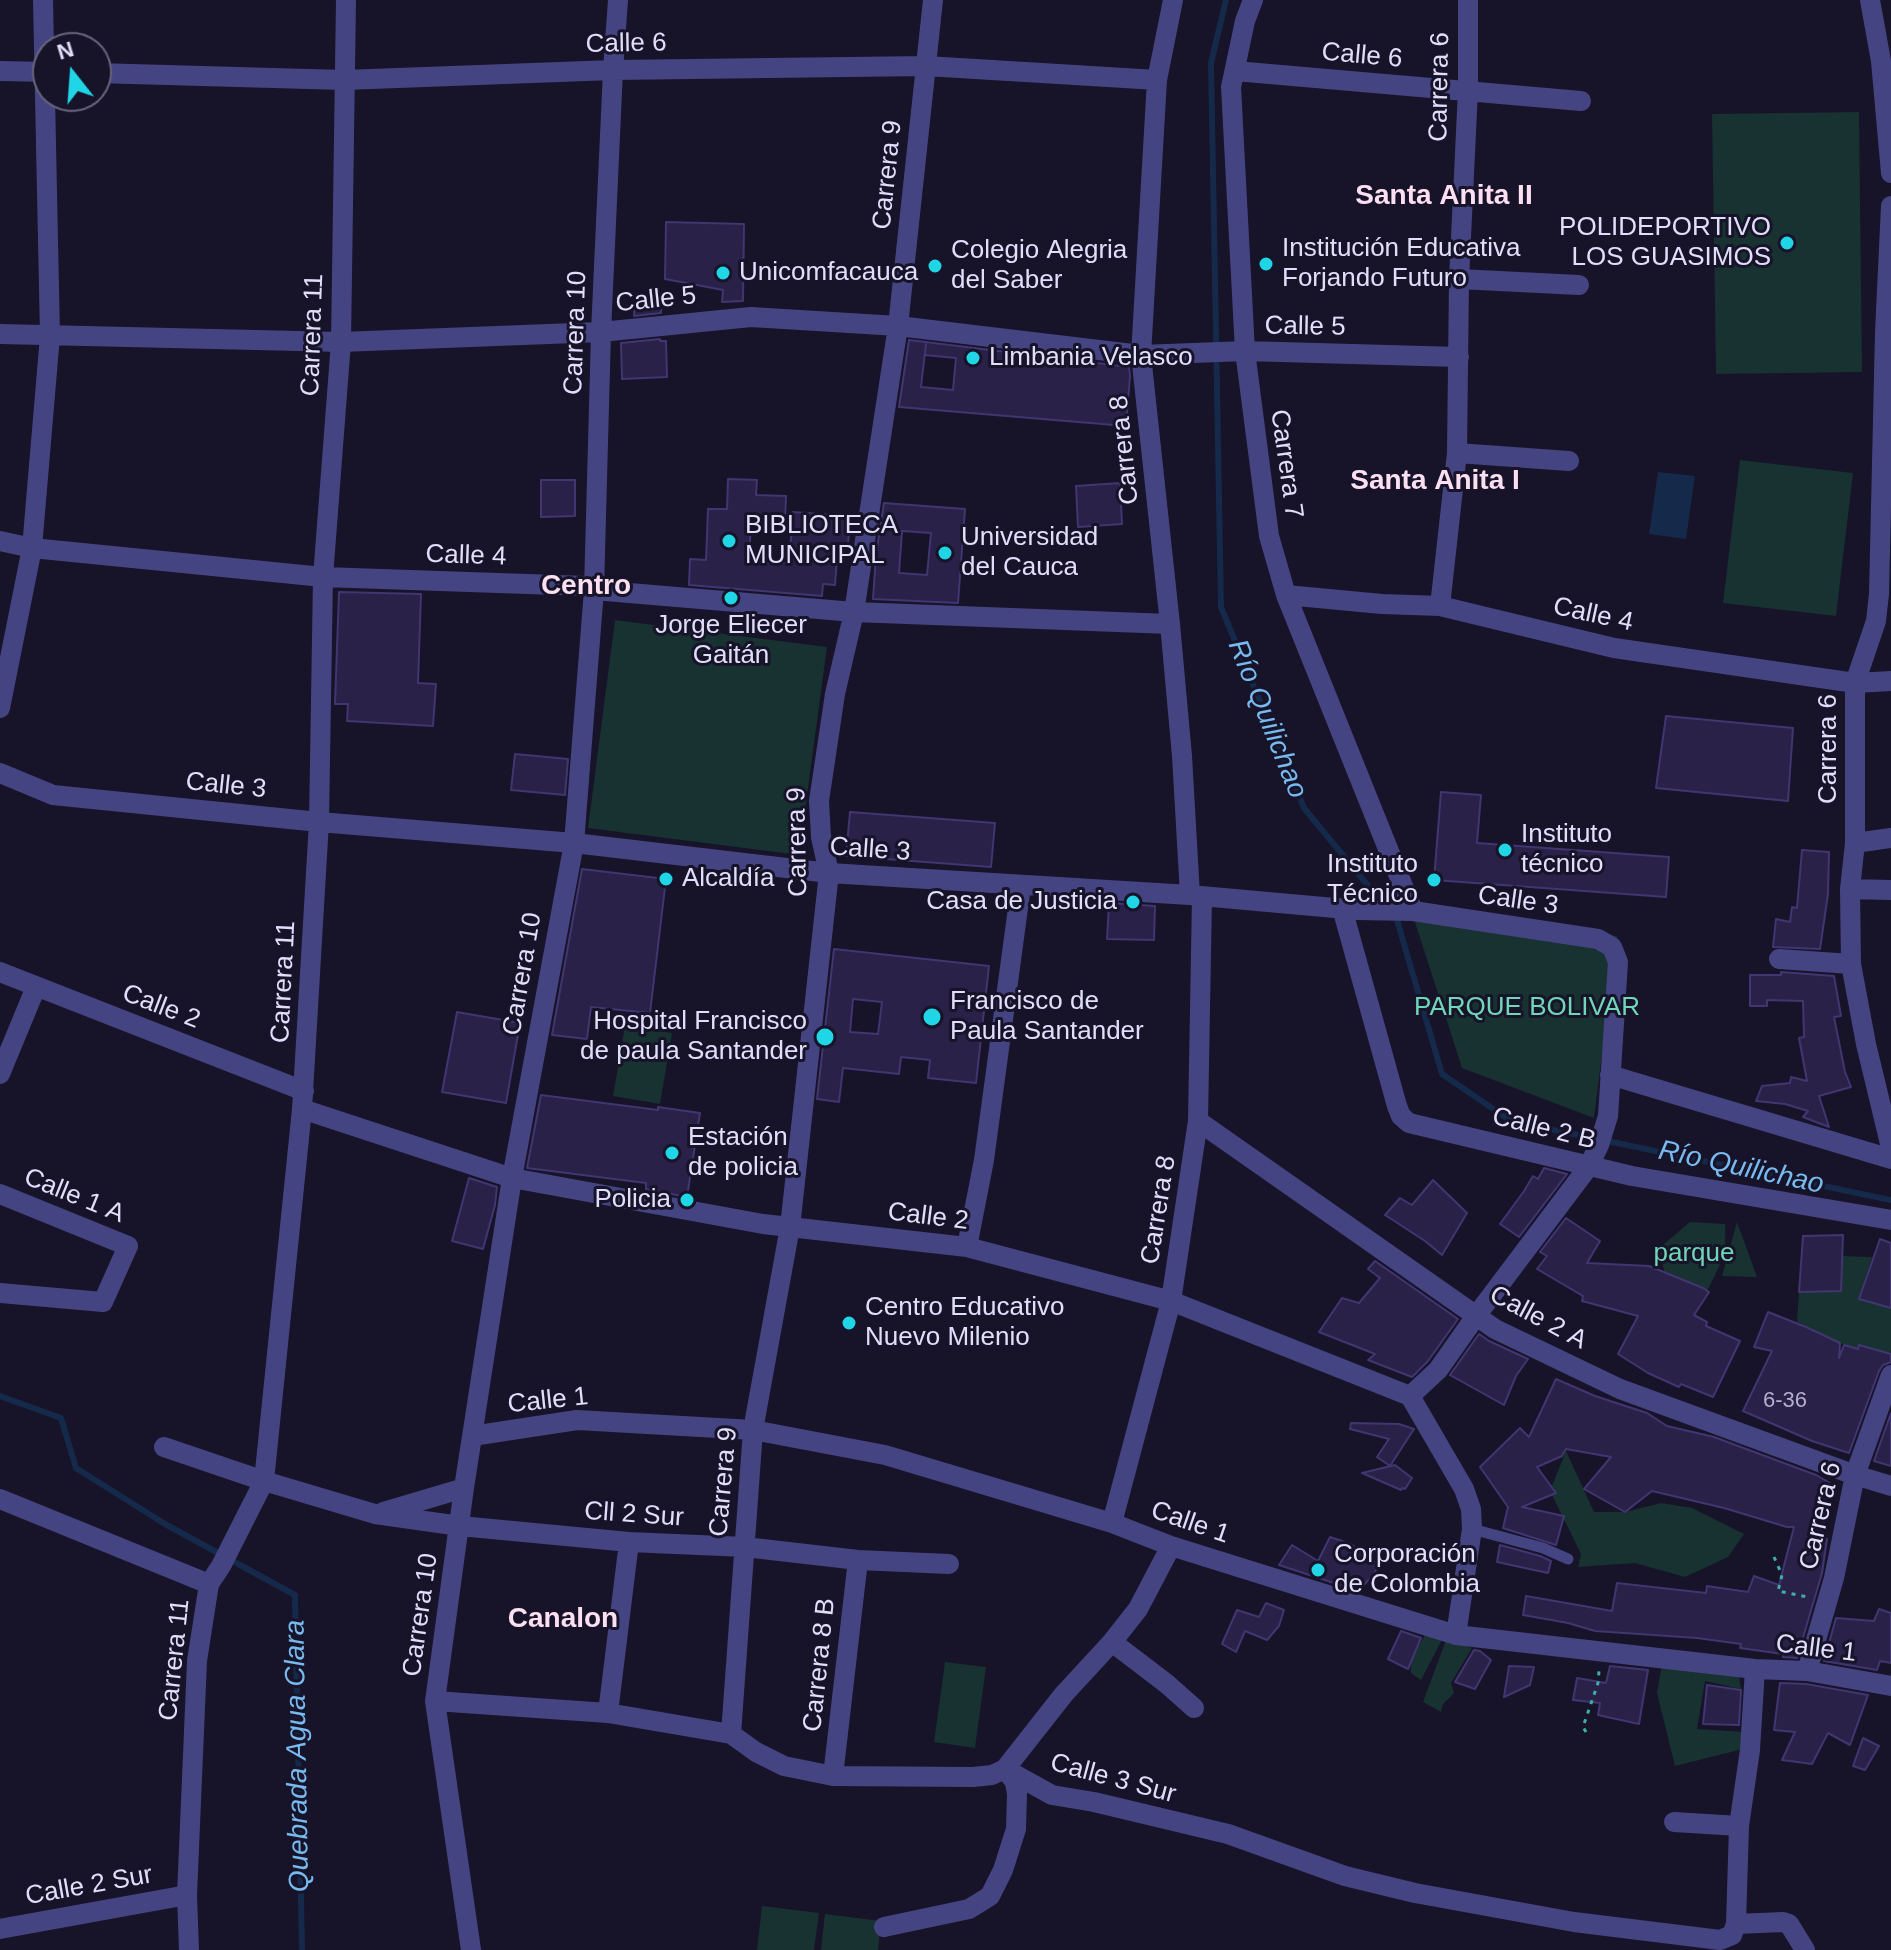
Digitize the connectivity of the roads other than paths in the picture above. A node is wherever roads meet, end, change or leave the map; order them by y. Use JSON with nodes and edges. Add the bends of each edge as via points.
{"nodes":[{"id":1,"x":43,"y":0,"type":"edge"},
{"id":2,"x":346,"y":0,"type":"edge"},
{"id":3,"x":618,"y":0,"type":"edge"},
{"id":4,"x":933,"y":0,"type":"edge"},
{"id":5,"x":1173,"y":0,"type":"edge"},
{"id":6,"x":1253,"y":0,"type":"edge"},
{"id":7,"x":1468,"y":0,"type":"edge"},
{"id":8,"x":1870,"y":0,"type":"edge"},
{"id":9,"x":44,"y":32,"type":"edge"},
{"id":10,"x":926,"y":66,"type":"junction"},
{"id":11,"x":613,"y":70,"type":"junction"},
{"id":12,"x":0,"y":71,"type":"edge"},
{"id":13,"x":1235,"y":71,"type":"junction"},
{"id":14,"x":32,"y":72,"type":"edge"},
{"id":15,"x":112,"y":73,"type":"edge"},
{"id":16,"x":344,"y":80,"type":"junction"},
{"id":17,"x":1157,"y":80,"type":"junction"},
{"id":18,"x":1468,"y":90,"type":"junction"},
{"id":19,"x":1581,"y":101,"type":"dead end"},
{"id":20,"x":47,"y":112,"type":"edge"},
{"id":21,"x":1891,"y":173,"type":"edge"},
{"id":22,"x":1891,"y":206,"type":"edge"},
{"id":23,"x":1459,"y":279,"type":"junction"},
{"id":24,"x":1579,"y":285,"type":"dead end"},
{"id":25,"x":898,"y":326,"type":"junction"},
{"id":26,"x":601,"y":332,"type":"junction"},
{"id":27,"x":1888,"y":332,"type":"edge"},
{"id":28,"x":0,"y":334,"type":"edge"},
{"id":29,"x":50,"y":336,"type":"junction"},
{"id":30,"x":341,"y":342,"type":"junction"},
{"id":31,"x":1238,"y":352,"type":"junction"},
{"id":32,"x":1148,"y":355,"type":"junction"},
{"id":33,"x":1459,"y":357,"type":"junction"},
{"id":34,"x":1457,"y":453,"type":"junction"},
{"id":35,"x":1569,"y":461,"type":"dead end"},
{"id":36,"x":0,"y":541,"type":"edge"},
{"id":37,"x":32,"y":548,"type":"junction"},
{"id":38,"x":323,"y":577,"type":"junction"},
{"id":39,"x":594,"y":590,"type":"junction"},
{"id":40,"x":1286,"y":595,"type":"junction"},
{"id":41,"x":1440,"y":606,"type":"junction"},
{"id":42,"x":854,"y":612,"type":"junction"},
{"id":43,"x":1170,"y":624,"type":"junction"},
{"id":44,"x":1891,"y":681,"type":"edge"},
{"id":45,"x":1855,"y":683,"type":"junction"},
{"id":46,"x":0,"y":708,"type":"edge"},
{"id":47,"x":0,"y":773,"type":"edge"},
{"id":48,"x":319,"y":822,"type":"junction"},
{"id":49,"x":1891,"y":838,"type":"edge"},
{"id":50,"x":574,"y":843,"type":"junction"},
{"id":51,"x":1855,"y":843,"type":"junction"},
{"id":52,"x":829,"y":873,"type":"junction"},
{"id":53,"x":1021,"y":886,"type":"junction"},
{"id":54,"x":1850,"y":889,"type":"junction"},
{"id":55,"x":1891,"y":890,"type":"edge"},
{"id":56,"x":1196,"y":896,"type":"junction"},
{"id":57,"x":1350,"y":909,"type":"junction"},
{"id":58,"x":1408,"y":911,"type":"junction"},
{"id":59,"x":1779,"y":959,"type":"dead end"},
{"id":60,"x":1851,"y":964,"type":"junction"},
{"id":61,"x":0,"y":972,"type":"edge"},
{"id":62,"x":36,"y":987,"type":"junction"},
{"id":63,"x":0,"y":1074,"type":"edge"},
{"id":64,"x":1610,"y":1075,"type":"junction"},
{"id":65,"x":303,"y":1100,"type":"junction"},
{"id":66,"x":1198,"y":1121,"type":"junction"},
{"id":67,"x":1891,"y":1148,"type":"edge"},
{"id":68,"x":1593,"y":1159,"type":"junction"},
{"id":69,"x":1891,"y":1159,"type":"edge"},
{"id":70,"x":512,"y":1178,"type":"junction"},
{"id":71,"x":0,"y":1194,"type":"edge"},
{"id":72,"x":1891,"y":1220,"type":"edge"},
{"id":73,"x":790,"y":1227,"type":"junction"},
{"id":74,"x":967,"y":1247,"type":"junction"},
{"id":75,"x":0,"y":1293,"type":"edge"},
{"id":76,"x":1171,"y":1301,"type":"junction"},
{"id":77,"x":1476,"y":1316,"type":"junction"},
{"id":78,"x":1891,"y":1375,"type":"edge"},
{"id":79,"x":1410,"y":1396,"type":"junction"},
{"id":80,"x":753,"y":1430,"type":"junction"},
{"id":81,"x":472,"y":1436,"type":"junction"},
{"id":82,"x":164,"y":1447,"type":"dead end"},
{"id":83,"x":1855,"y":1475,"type":"junction"},
{"id":84,"x":264,"y":1481,"type":"junction"},
{"id":85,"x":1891,"y":1486,"type":"edge"},
{"id":86,"x":464,"y":1488,"type":"junction"},
{"id":87,"x":0,"y":1499,"type":"edge"},
{"id":88,"x":375,"y":1514,"type":"junction"},
{"id":89,"x":1472,"y":1519,"type":"junction"},
{"id":90,"x":1112,"y":1523,"type":"junction"},
{"id":91,"x":460,"y":1526,"type":"junction"},
{"id":92,"x":629,"y":1542,"type":"junction"},
{"id":93,"x":1171,"y":1546,"type":"junction"},
{"id":94,"x":745,"y":1547,"type":"junction"},
{"id":95,"x":1568,"y":1559,"type":"dead end"},
{"id":96,"x":858,"y":1560,"type":"junction"},
{"id":97,"x":949,"y":1564,"type":"dead end"},
{"id":98,"x":209,"y":1584,"type":"junction"},
{"id":99,"x":1456,"y":1635,"type":"junction"},
{"id":100,"x":1112,"y":1642,"type":"junction"},
{"id":101,"x":1755,"y":1669,"type":"junction"},
{"id":102,"x":1807,"y":1671,"type":"junction"},
{"id":103,"x":1891,"y":1686,"type":"edge"},
{"id":104,"x":435,"y":1701,"type":"junction"},
{"id":105,"x":1194,"y":1708,"type":"dead end"},
{"id":106,"x":608,"y":1713,"type":"junction"},
{"id":107,"x":731,"y":1734,"type":"junction"},
{"id":108,"x":1005,"y":1769,"type":"junction"},
{"id":109,"x":833,"y":1776,"type":"junction"},
{"id":110,"x":1674,"y":1822,"type":"dead end"},
{"id":111,"x":1739,"y":1826,"type":"junction"},
{"id":112,"x":187,"y":1895,"type":"junction"},
{"id":113,"x":884,"y":1927,"type":"dead end"},
{"id":114,"x":0,"y":1929,"type":"edge"},
{"id":115,"x":1734,"y":1930,"type":"junction"},
{"id":116,"x":189,"y":1950,"type":"edge"},
{"id":117,"x":471,"y":1950,"type":"edge"},
{"id":118,"x":1805,"y":1950,"type":"edge"}],
"edges":[{"from":1,"to":9,"type":"street"},
{"from":2,"to":16,"type":"street","name":"Carrera 11"},
{"from":3,"to":11,"type":"street","name":"Carrera 10"},
{"from":4,"to":10,"type":"street","name":"Carrera 9"},
{"from":5,"to":17,"type":"street","name":"Carrera 8"},
{"from":6,"to":13,"type":"street","name":"Carrera 7"},
{"from":7,"to":18,"type":"street","name":"Carrera 6"},
{"from":8,"to":21,"type":"street"},
{"from":10,"to":11,"type":"street","name":"Calle 6"},
{"from":10,"to":17,"type":"street","name":"Calle 6"},
{"from":10,"to":25,"type":"street","name":"Carrera 9"},
{"from":11,"to":16,"type":"street","name":"Calle 6"},
{"from":11,"to":26,"type":"street","name":"Carrera 10"},
{"from":12,"to":14,"type":"street"},
{"from":13,"to":18,"type":"street","name":"Calle 6"},
{"from":13,"to":31,"type":"street","name":"Carrera 7","via":[[1231,87]]},
{"from":15,"to":16,"type":"street","name":"Calle 6"},
{"from":16,"to":30,"type":"street","name":"Carrera 11"},
{"from":17,"to":32,"type":"street","name":"Carrera 8"},
{"from":18,"to":19,"type":"street","name":"Calle 6"},
{"from":18,"to":23,"type":"street","name":"Carrera 6"},
{"from":20,"to":29,"type":"street"},
{"from":22,"to":27,"type":"street","name":"Carrera 6"},
{"from":23,"to":24,"type":"street"},
{"from":23,"to":33,"type":"street","name":"Carrera 6"},
{"from":25,"to":26,"type":"street","name":"Calle 5","via":[[751,317]]},
{"from":25,"to":32,"type":"street","name":"Calle 5"},
{"from":25,"to":42,"type":"street","name":"Carrera 9"},
{"from":26,"to":30,"type":"street","name":"Calle 5"},
{"from":26,"to":39,"type":"street","name":"Carrera 10"},
{"from":27,"to":45,"type":"street","name":"Carrera 6","via":[[1879,594],[1876,621]]},
{"from":28,"to":29,"type":"street","name":"Calle 5"},
{"from":29,"to":30,"type":"street","name":"Calle 5"},
{"from":29,"to":37,"type":"street"},
{"from":30,"to":38,"type":"street","name":"Carrera 11"},
{"from":31,"to":32,"type":"street","name":"Calle 5"},
{"from":31,"to":33,"type":"street","name":"Calle 5"},
{"from":31,"to":40,"type":"street","name":"Carrera 7","via":[[1269,536]]},
{"from":32,"to":43,"type":"street","name":"Carrera 8"},
{"from":33,"to":34,"type":"street","name":"Carrera 6"},
{"from":34,"to":35,"type":"street"},
{"from":34,"to":41,"type":"street","name":"Carrera 6"},
{"from":36,"to":37,"type":"street","name":"Calle 4"},
{"from":37,"to":38,"type":"street","name":"Calle 4"},
{"from":37,"to":46,"type":"street"},
{"from":38,"to":39,"type":"street","name":"Calle 4"},
{"from":38,"to":48,"type":"street","name":"Carrera 11"},
{"from":39,"to":42,"type":"street","name":"Calle 4"},
{"from":39,"to":50,"type":"street","name":"Carrera 10"},
{"from":40,"to":41,"type":"street","name":"Calle 4"},
{"from":40,"to":58,"type":"street","name":"Carrera 7"},
{"from":41,"to":45,"type":"street","name":"Calle 4","via":[[1614,648]]},
{"from":42,"to":43,"type":"street","name":"Calle 4"},
{"from":42,"to":52,"type":"street","name":"Carrera 9","via":[[819,801]]},
{"from":43,"to":56,"type":"street","name":"Carrera 8"},
{"from":44,"to":45,"type":"street","name":"Calle 4"},
{"from":45,"to":51,"type":"street","name":"Carrera 6"},
{"from":47,"to":48,"type":"street","name":"Calle 3","via":[[53,795]]},
{"from":48,"to":50,"type":"street","name":"Calle 3"},
{"from":48,"to":65,"type":"street","name":"Carrera 11"},
{"from":49,"to":51,"type":"street"},
{"from":50,"to":52,"type":"street","name":"Calle 3"},
{"from":50,"to":70,"type":"street","name":"Carrera 10"},
{"from":51,"to":54,"type":"street","name":"Carrera 6"},
{"from":52,"to":53,"type":"street","name":"Calle 3"},
{"from":52,"to":73,"type":"street","name":"Carrera 9"},
{"from":53,"to":56,"type":"street","name":"Calle 3"},
{"from":53,"to":74,"type":"street"},
{"from":54,"to":55,"type":"street"},
{"from":54,"to":60,"type":"street","name":"Carrera 6"},
{"from":56,"to":57,"type":"street","name":"Calle 3"},
{"from":56,"to":66,"type":"street","name":"Carrera 8"},
{"from":57,"to":58,"type":"street","name":"Calle 3"},
{"from":57,"to":68,"type":"street","name":"Calle 2 B","via":[[1401,1116],[1409,1123]]},
{"from":58,"to":64,"type":"street","name":"Calle 3","via":[[1598,939],[1612,947],[1618,962]]},
{"from":59,"to":60,"type":"street"},
{"from":60,"to":67,"type":"street","name":"Carrera 6"},
{"from":61,"to":62,"type":"street","name":"Calle 2"},
{"from":62,"to":63,"type":"street"},
{"from":62,"to":65,"type":"street","name":"Calle 2"},
{"from":64,"to":68,"type":"street","via":[[1608,1116]]},
{"from":64,"to":69,"type":"street"},
{"from":65,"to":70,"type":"street","name":"Calle 2"},
{"from":65,"to":84,"type":"street","name":"Carrera 11"},
{"from":66,"to":76,"type":"street","name":"Carrera 8"},
{"from":66,"to":77,"type":"street","name":"Calle 2 A"},
{"from":68,"to":72,"type":"street","name":"Calle 2 B","via":[[1632,1176]]},
{"from":68,"to":77,"type":"street"},
{"from":70,"to":73,"type":"street","name":"Calle 2"},
{"from":70,"to":81,"type":"street","name":"Carrera 10"},
{"from":71,"to":75,"type":"street","name":"Calle 1 A","via":[[128,1246],[103,1302]]},
{"from":73,"to":74,"type":"street","name":"Calle 2"},
{"from":73,"to":80,"type":"street","name":"Carrera 9"},
{"from":74,"to":76,"type":"street","name":"Calle 2"},
{"from":76,"to":79,"type":"street","name":"Calle 2"},
{"from":76,"to":90,"type":"street","name":"Carrera 8"},
{"from":77,"to":79,"type":"street","via":[[1438,1370]]},
{"from":77,"to":83,"type":"street","name":"Calle 2 A","via":[[1620,1389]]},
{"from":78,"to":83,"type":"street","name":"Carrera 6"},
{"from":79,"to":89,"type":"street","via":[[1464,1489]]},
{"from":80,"to":81,"type":"street","name":"Calle 1","via":[[577,1420]]},
{"from":80,"to":90,"type":"street","name":"Calle 1","via":[[885,1455]]},
{"from":80,"to":94,"type":"street","name":"Carrera 9"},
{"from":81,"to":86,"type":"street","name":"Carrera 10"},
{"from":82,"to":84,"type":"street"},
{"from":83,"to":85,"type":"street","name":"Calle 2 A"},
{"from":83,"to":102,"type":"street","name":"Carrera 6","via":[[1834,1578]]},
{"from":84,"to":88,"type":"street"},
{"from":84,"to":98,"type":"street","name":"Carrera 11"},
{"from":86,"to":88,"type":"street"},
{"from":86,"to":91,"type":"street","name":"Carrera 10"},
{"from":87,"to":98,"type":"street"},
{"from":88,"to":91,"type":"street"},
{"from":89,"to":95,"type":"lane"},
{"from":89,"to":99,"type":"street"},
{"from":90,"to":93,"type":"street","name":"Calle 1"},
{"from":91,"to":92,"type":"street","name":"Cll 2 Sur"},
{"from":91,"to":104,"type":"street","name":"Carrera 10"},
{"from":92,"to":94,"type":"street","name":"Cll 2 Sur"},
{"from":92,"to":106,"type":"street"},
{"from":93,"to":99,"type":"street","name":"Calle 1"},
{"from":93,"to":100,"type":"street","via":[[1138,1609]]},
{"from":94,"to":96,"type":"street","name":"Cll 2 Sur"},
{"from":94,"to":107,"type":"street","name":"Carrera 9"},
{"from":96,"to":97,"type":"street","name":"Cll 2 Sur"},
{"from":96,"to":109,"type":"street","name":"Carrera 8 B"},
{"from":98,"to":112,"type":"street","name":"Carrera 11","via":[[197,1661]]},
{"from":99,"to":101,"type":"street","name":"Calle 1"},
{"from":100,"to":105,"type":"street"},
{"from":100,"to":108,"type":"street"},
{"from":101,"to":102,"type":"street","name":"Calle 1"},
{"from":101,"to":111,"type":"street"},
{"from":102,"to":103,"type":"street","name":"Calle 1"},
{"from":104,"to":106,"type":"street"},
{"from":104,"to":117,"type":"street","name":"Carrera 10"},
{"from":106,"to":107,"type":"street"},
{"from":107,"to":109,"type":"street","via":[[784,1766]]},
{"from":108,"to":109,"type":"street","via":[[973,1777]]},
{"from":108,"to":113,"type":"street","via":[[1015,1782],[1016,1829],[990,1896],[969,1909]]},
{"from":108,"to":115,"type":"street","name":"Calle 3 Sur","via":[[1052,1795],[1228,1834],[1345,1876],[1415,1893],[1574,1922],[1720,1940]]},
{"from":110,"to":111,"type":"street"},
{"from":111,"to":115,"type":"street"},
{"from":112,"to":114,"type":"street","name":"Calle 2 Sur"},
{"from":112,"to":116,"type":"street","name":"Carrera 11"},
{"from":115,"to":118,"type":"street","name":"Calle 3 Sur","via":[[1783,1922]]}]}
